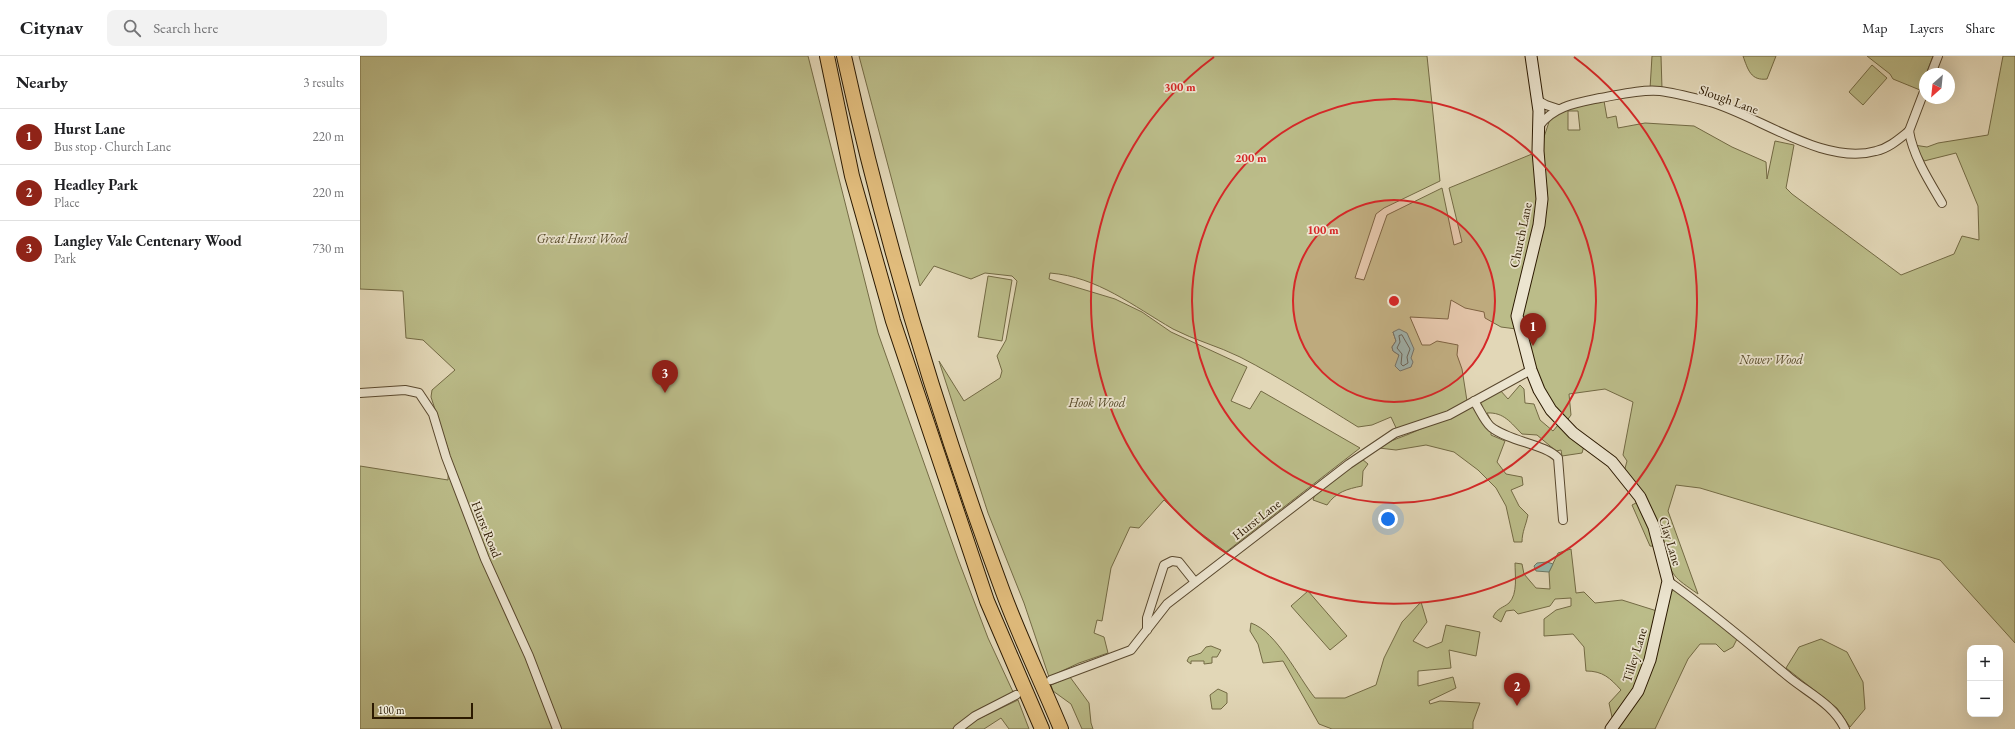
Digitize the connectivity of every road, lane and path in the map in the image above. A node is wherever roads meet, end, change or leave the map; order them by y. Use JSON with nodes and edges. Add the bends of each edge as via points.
{"nodes":[{"id":1,"x":827,"y":56,"type":"edge"},
{"id":2,"x":844,"y":56,"type":"edge"},
{"id":3,"x":1531,"y":56,"type":"edge"},
{"id":4,"x":1938,"y":56,"type":"edge"},
{"id":5,"x":1933,"y":68,"type":"edge"},
{"id":6,"x":1537,"y":100,"type":"junction"},
{"id":7,"x":1919,"y":104,"type":"edge"},
{"id":8,"x":1558,"y":109,"type":"junction"},
{"id":9,"x":1539,"y":126,"type":"junction"},
{"id":10,"x":1909,"y":131,"type":"junction"},
{"id":11,"x":1898,"y":140,"type":"junction"},
{"id":12,"x":1911,"y":143,"type":"junction"},
{"id":13,"x":1942,"y":203,"type":"dead end"},
{"id":14,"x":1531,"y":370,"type":"junction"},
{"id":15,"x":360,"y":393,"type":"edge"},
{"id":16,"x":1474,"y":401,"type":"junction"},
{"id":17,"x":1563,"y":520,"type":"dead end"},
{"id":18,"x":1668,"y":581,"type":"junction"},
{"id":19,"x":1195,"y":582,"type":"junction"},
{"id":20,"x":1147,"y":630,"type":"junction"},
{"id":21,"x":1051,"y":680,"type":"dead end"},
{"id":22,"x":1016,"y":695,"type":"dead end"},
{"id":23,"x":557,"y":729,"type":"edge"},
{"id":24,"x":958,"y":729,"type":"edge"},
{"id":25,"x":1042,"y":729,"type":"edge"},
{"id":26,"x":1061,"y":729,"type":"edge"},
{"id":27,"x":1611,"y":729,"type":"edge"},
{"id":28,"x":1845,"y":729,"type":"edge"}],
"edges":[{"from":1,"to":25,"type":"highway","via":[[852,176],[893,321],[987,601]]},
{"from":2,"to":26,"type":"highway","via":[[860,129],[909,311],[952,448],[1003,593]]},
{"from":3,"to":6,"type":"street","name":"Church Lane"},
{"from":4,"to":5,"type":"street"},
{"from":6,"to":8,"type":"street"},
{"from":6,"to":9,"type":"street","name":"Church Lane"},
{"from":7,"to":10,"type":"street"},
{"from":8,"to":9,"type":"street","name":"Slough Lane","via":[[1547,116]]},
{"from":8,"to":11,"type":"street","name":"Slough Lane","via":[[1578,102],[1658,91],[1711,102],[1808,143],[1838,152],[1876,151]]},
{"from":9,"to":14,"type":"street","name":"Church Lane","via":[[1538,151],[1542,199],[1539,225],[1517,316]]},
{"from":10,"to":11,"type":"street","name":"Slough Lane"},
{"from":10,"to":12,"type":"street"},
{"from":11,"to":12,"type":"street"},
{"from":12,"to":13,"type":"street"},
{"from":14,"to":16,"type":"street","name":"Hurst Lane"},
{"from":14,"to":18,"type":"street","name":"Clay Lane","via":[[1551,410],[1573,433],[1612,462],[1640,497],[1654,528]]},
{"from":15,"to":23,"type":"street","name":"Hurst Road","via":[[405,390],[419,393],[433,414],[446,458],[485,559],[529,656]]},
{"from":16,"to":17,"type":"street","via":[[1489,426],[1509,438],[1552,451],[1558,458]]},
{"from":16,"to":19,"type":"street","name":"Hurst Lane","via":[[1450,415],[1395,433],[1348,464]]},
{"from":18,"to":27,"type":"street","name":"Tilley Lane","via":[[1650,660],[1638,691]]},
{"from":18,"to":28,"type":"street","name":"Clay Lane","via":[[1722,620],[1811,694],[1831,707]]},
{"from":19,"to":20,"type":"street","name":"Hurst Lane","via":[[1167,604]]},
{"from":19,"to":20,"type":"street","via":[[1179,562],[1172,561],[1164,565],[1147,618]]},
{"from":20,"to":21,"type":"street","name":"Hurst Lane","via":[[1131,650]]},
{"from":22,"to":24,"type":"street","via":[[976,716]]}]}
